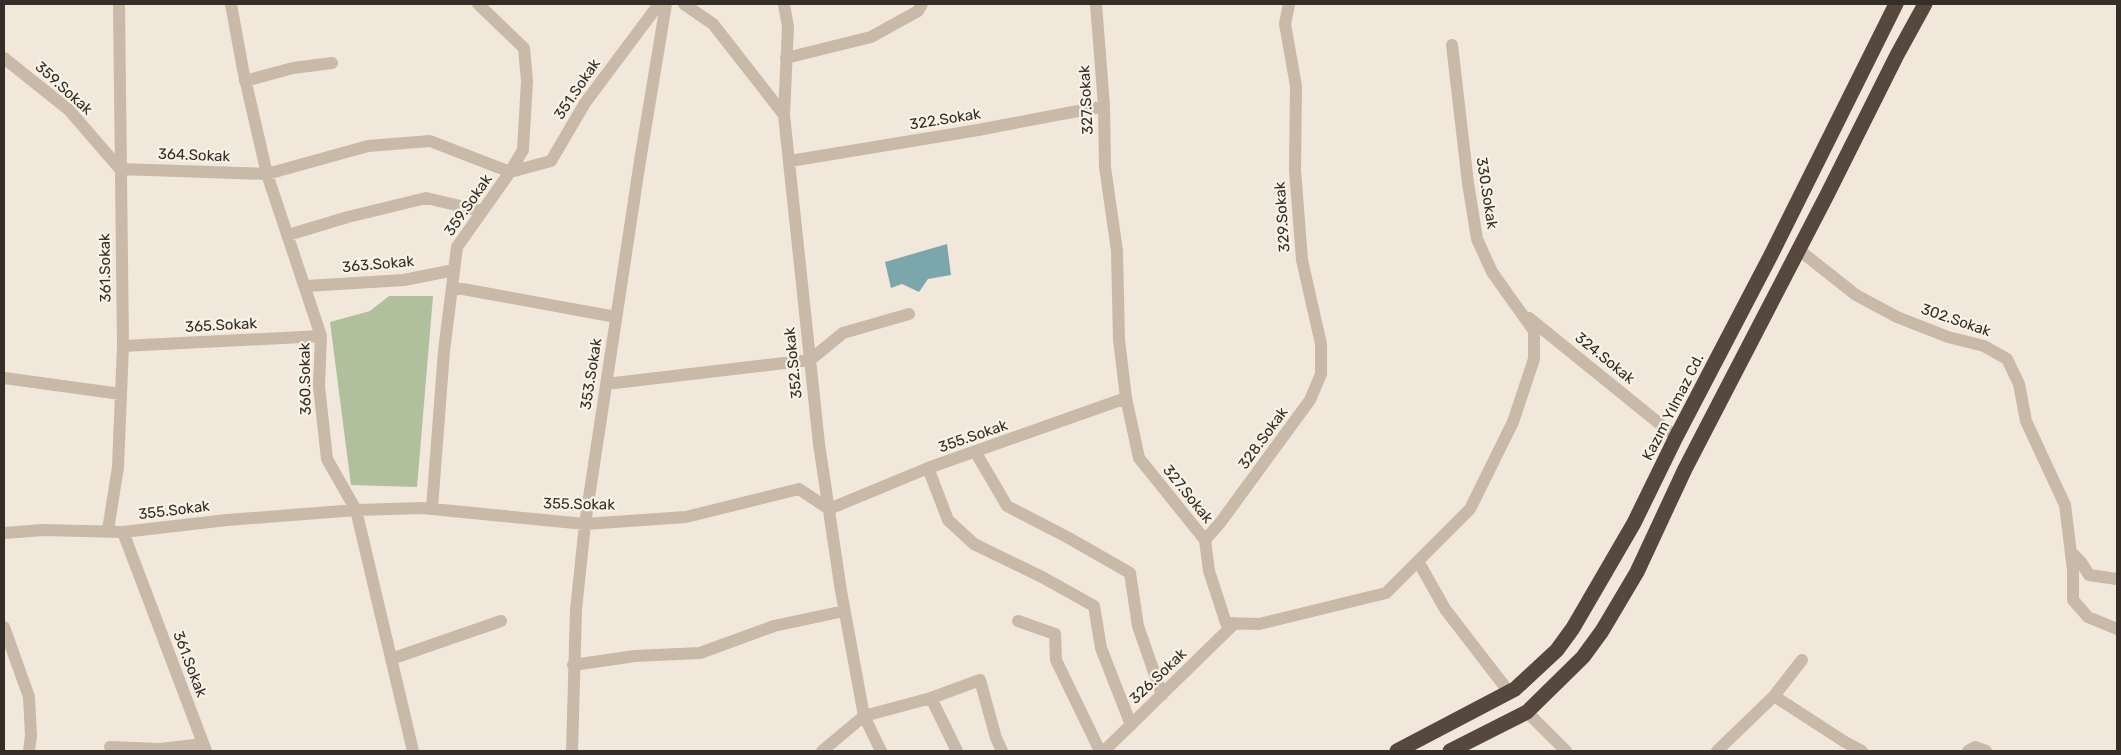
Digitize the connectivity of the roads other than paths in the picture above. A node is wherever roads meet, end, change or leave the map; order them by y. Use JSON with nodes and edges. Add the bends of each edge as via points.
{"nodes":[{"id":1,"x":119,"y":4,"type":"edge"},
{"id":2,"x":232,"y":4,"type":"edge"},
{"id":3,"x":478,"y":4,"type":"edge"},
{"id":4,"x":659,"y":4,"type":"edge"},
{"id":5,"x":666,"y":4,"type":"edge"},
{"id":6,"x":684,"y":4,"type":"edge"},
{"id":7,"x":784,"y":4,"type":"edge"},
{"id":8,"x":1096,"y":4,"type":"edge"},
{"id":9,"x":1289,"y":4,"type":"edge"},
{"id":10,"x":1925,"y":4,"type":"edge"},
{"id":11,"x":918,"y":6,"type":"edge"},
{"id":12,"x":1892,"y":6,"type":"edge"},
{"id":13,"x":1452,"y":45,"type":"dead end"},
{"id":14,"x":4,"y":58,"type":"edge"},
{"id":15,"x":786,"y":58,"type":"junction"},
{"id":16,"x":332,"y":63,"type":"dead end"},
{"id":17,"x":245,"y":81,"type":"junction"},
{"id":18,"x":1104,"y":106,"type":"junction"},
{"id":19,"x":784,"y":114,"type":"junction"},
{"id":20,"x":790,"y":160,"type":"junction"},
{"id":21,"x":120,"y":169,"type":"junction"},
{"id":22,"x":510,"y":172,"type":"junction"},
{"id":23,"x":267,"y":174,"type":"junction"},
{"id":24,"x":482,"y":211,"type":"junction"},
{"id":25,"x":288,"y":235,"type":"junction"},
{"id":26,"x":1799,"y":250,"type":"junction"},
{"id":27,"x":454,"y":270,"type":"junction"},
{"id":28,"x":306,"y":286,"type":"junction"},
{"id":29,"x":452,"y":287,"type":"junction"},
{"id":30,"x":1514,"y":305,"type":"junction"},
{"id":31,"x":909,"y":314,"type":"dead end"},
{"id":32,"x":616,"y":317,"type":"junction"},
{"id":33,"x":321,"y":336,"type":"junction"},
{"id":34,"x":1321,"y":344,"type":"joint"},
{"id":35,"x":123,"y":346,"type":"junction"},
{"id":36,"x":810,"y":360,"type":"junction"},
{"id":37,"x":4,"y":378,"type":"edge"},
{"id":38,"x":606,"y":384,"type":"junction"},
{"id":39,"x":121,"y":394,"type":"junction"},
{"id":40,"x":1126,"y":398,"type":"junction"},
{"id":41,"x":1676,"y":437,"type":"junction"},
{"id":42,"x":976,"y":453,"type":"junction"},
{"id":43,"x":928,"y":468,"type":"junction"},
{"id":44,"x":432,"y":508,"type":"junction"},
{"id":45,"x":829,"y":509,"type":"junction"},
{"id":46,"x":356,"y":510,"type":"junction"},
{"id":47,"x":585,"y":524,"type":"junction"},
{"id":48,"x":108,"y":530,"type":"junction"},
{"id":49,"x":122,"y":532,"type":"junction"},
{"id":50,"x":4,"y":533,"type":"edge"},
{"id":51,"x":1205,"y":540,"type":"junction"},
{"id":52,"x":2071,"y":552,"type":"junction"},
{"id":53,"x":1418,"y":561,"type":"junction"},
{"id":54,"x":2117,"y":579,"type":"edge"},
{"id":55,"x":844,"y":611,"type":"junction"},
{"id":56,"x":1018,"y":621,"type":"dead end"},
{"id":57,"x":500,"y":622,"type":"dead end"},
{"id":58,"x":1235,"y":623,"type":"junction"},
{"id":59,"x":4,"y":627,"type":"edge"},
{"id":60,"x":2117,"y":629,"type":"edge"},
{"id":61,"x":391,"y":658,"type":"junction"},
{"id":62,"x":1802,"y":660,"type":"dead end"},
{"id":63,"x":573,"y":665,"type":"junction"},
{"id":64,"x":1509,"y":692,"type":"junction"},
{"id":65,"x":1162,"y":695,"type":"junction"},
{"id":66,"x":1774,"y":696,"type":"junction"},
{"id":67,"x":931,"y":698,"type":"junction"},
{"id":68,"x":1527,"y":712,"type":"junction"},
{"id":69,"x":864,"y":716,"type":"junction"},
{"id":70,"x":1131,"y":725,"type":"junction"},
{"id":71,"x":110,"y":747,"type":"dead end"},
{"id":72,"x":204,"y":748,"type":"edge"},
{"id":73,"x":29,"y":751,"type":"edge"},
{"id":74,"x":413,"y":751,"type":"edge"},
{"id":75,"x":572,"y":751,"type":"edge"},
{"id":76,"x":822,"y":751,"type":"edge"},
{"id":77,"x":881,"y":751,"type":"edge"},
{"id":78,"x":957,"y":751,"type":"edge"},
{"id":79,"x":1002,"y":751,"type":"edge"},
{"id":80,"x":1102,"y":751,"type":"edge"},
{"id":81,"x":1397,"y":751,"type":"edge"},
{"id":82,"x":1450,"y":751,"type":"edge"},
{"id":83,"x":1566,"y":751,"type":"edge"},
{"id":84,"x":1717,"y":751,"type":"edge"},
{"id":85,"x":1862,"y":751,"type":"edge"},
{"id":86,"x":1968,"y":751,"type":"edge"},
{"id":87,"x":1986,"y":751,"type":"edge"}],
"edges":[{"from":1,"to":21,"type":"street","name":"361.Sokak"},
{"from":2,"to":17,"type":"street","name":"360.Sokak"},
{"from":3,"to":22,"type":"street","name":"359.Sokak","via":[[524,48],[527,81],[523,150]]},
{"from":4,"to":22,"type":"street","name":"351.Sokak","via":[[585,102],[551,161]]},
{"from":5,"to":32,"type":"street","name":"353.Sokak"},
{"from":6,"to":19,"type":"street","via":[[713,24]]},
{"from":7,"to":15,"type":"street","name":"352.Sokak","via":[[788,28]]},
{"from":8,"to":18,"type":"street","name":"327.Sokak"},
{"from":9,"to":34,"type":"street","name":"329.Sokak","via":[[1285,24],[1296,86],[1295,170],[1302,260]]},
{"from":10,"to":26,"type":"highway"},
{"from":11,"to":15,"type":"street","via":[[871,36]]},
{"from":12,"to":41,"type":"highway","name":"Kazım Yılmaz Cd.","via":[[1780,238]]},
{"from":13,"to":30,"type":"street","name":"330.Sokak","via":[[1477,239],[1492,272]]},
{"from":14,"to":21,"type":"street","name":"359.Sokak","via":[[69,110]]},
{"from":15,"to":19,"type":"street","name":"352.Sokak"},
{"from":16,"to":17,"type":"street","via":[[293,68]]},
{"from":17,"to":23,"type":"street","name":"360.Sokak"},
{"from":18,"to":20,"type":"street","name":"322.Sokak"},
{"from":18,"to":40,"type":"street","name":"327.Sokak","via":[[1105,167],[1117,251],[1119,340]]},
{"from":19,"to":20,"type":"street","name":"352.Sokak"},
{"from":20,"to":36,"type":"street","name":"352.Sokak"},
{"from":21,"to":23,"type":"street","name":"364.Sokak"},
{"from":21,"to":35,"type":"street","name":"361.Sokak"},
{"from":22,"to":23,"type":"street","name":"364.Sokak","via":[[430,141],[368,146]]},
{"from":22,"to":24,"type":"street","name":"359.Sokak"},
{"from":23,"to":25,"type":"street","name":"360.Sokak"},
{"from":24,"to":25,"type":"street","via":[[426,198]]},
{"from":24,"to":27,"type":"street","name":"359.Sokak","via":[[457,247]]},
{"from":25,"to":28,"type":"street","name":"360.Sokak"},
{"from":26,"to":52,"type":"street","name":"302.Sokak","via":[[1856,295],[1897,317],[1948,337],[1984,346],[2007,359],[2019,384],[2026,421],[2065,505]]},
{"from":26,"to":68,"type":"highway","via":[[1637,572],[1583,657]]},
{"from":27,"to":28,"type":"street","name":"363.Sokak","via":[[404,280]]},
{"from":27,"to":29,"type":"street","name":"359.Sokak"},
{"from":28,"to":33,"type":"street","name":"360.Sokak"},
{"from":29,"to":32,"type":"street"},
{"from":29,"to":44,"type":"street","name":"359.Sokak"},
{"from":30,"to":41,"type":"street","name":"324.Sokak"},
{"from":30,"to":53,"type":"street","name":"330.Sokak","via":[[1534,331],[1534,359],[1513,422],[1470,509]]},
{"from":31,"to":36,"type":"street","via":[[843,333]]},
{"from":32,"to":38,"type":"street","name":"353.Sokak"},
{"from":33,"to":35,"type":"street","name":"365.Sokak"},
{"from":33,"to":46,"type":"street","name":"360.Sokak","via":[[319,386],[327,459]]},
{"from":34,"to":51,"type":"street","name":"328.Sokak","via":[[1322,374],[1310,400]]},
{"from":35,"to":39,"type":"street","name":"361.Sokak"},
{"from":36,"to":38,"type":"street"},
{"from":36,"to":45,"type":"street","name":"352.Sokak"},
{"from":37,"to":39,"type":"street"},
{"from":38,"to":47,"type":"street","name":"353.Sokak"},
{"from":39,"to":48,"type":"street","name":"361.Sokak","via":[[118,467]]},
{"from":40,"to":42,"type":"street","name":"355.Sokak"},
{"from":40,"to":51,"type":"street","name":"327.Sokak","via":[[1139,458]]},
{"from":41,"to":64,"type":"highway","name":"Kazım Yılmaz Cd.","via":[[1634,524],[1574,628],[1536,671]]},
{"from":42,"to":43,"type":"street","name":"355.Sokak"},
{"from":42,"to":65,"type":"street","via":[[1007,506],[1130,573],[1138,626]]},
{"from":43,"to":45,"type":"street","name":"355.Sokak"},
{"from":43,"to":70,"type":"street","via":[[948,520],[974,544],[1094,606],[1101,648]]},
{"from":44,"to":46,"type":"street","name":"355.Sokak"},
{"from":44,"to":47,"type":"street","name":"355.Sokak"},
{"from":45,"to":47,"type":"street","name":"355.Sokak","via":[[799,489],[686,517]]},
{"from":45,"to":55,"type":"street","name":"352.Sokak"},
{"from":46,"to":49,"type":"street","name":"355.Sokak"},
{"from":46,"to":61,"type":"street","name":"360.Sokak"},
{"from":47,"to":63,"type":"street","name":"353.Sokak"},
{"from":48,"to":49,"type":"street","name":"355.Sokak"},
{"from":48,"to":50,"type":"street","name":"355.Sokak"},
{"from":49,"to":72,"type":"street","name":"361.Sokak"},
{"from":51,"to":58,"type":"street","name":"327.Sokak","via":[[1209,571],[1226,623]]},
{"from":52,"to":54,"type":"street","via":[[2089,575]]},
{"from":52,"to":60,"type":"street","name":"302.Sokak","via":[[2073,600],[2088,617]]},
{"from":53,"to":58,"type":"street","via":[[1386,593],[1258,624]]},
{"from":53,"to":64,"type":"street","via":[[1445,609]]},
{"from":55,"to":63,"type":"street","via":[[774,626],[700,653],[635,656]]},
{"from":55,"to":69,"type":"street","name":"352.Sokak"},
{"from":56,"to":80,"type":"street","via":[[1055,634],[1056,660]]},
{"from":57,"to":61,"type":"street"},
{"from":58,"to":65,"type":"street","name":"326.Sokak"},
{"from":59,"to":73,"type":"street","via":[[29,697]]},
{"from":61,"to":74,"type":"street","name":"360.Sokak"},
{"from":62,"to":66,"type":"street"},
{"from":63,"to":75,"type":"street","name":"353.Sokak"},
{"from":64,"to":81,"type":"highway","name":"Kazım Yılmaz Cd."},
{"from":65,"to":70,"type":"street","name":"326.Sokak"},
{"from":66,"to":84,"type":"street"},
{"from":66,"to":85,"type":"street"},
{"from":67,"to":69,"type":"street"},
{"from":67,"to":78,"type":"street"},
{"from":67,"to":79,"type":"street","via":[[980,680]]},
{"from":68,"to":82,"type":"highway"},
{"from":68,"to":83,"type":"street"},
{"from":69,"to":76,"type":"street"},
{"from":69,"to":77,"type":"street","name":"352.Sokak"},
{"from":70,"to":80,"type":"street","name":"326.Sokak"},
{"from":71,"to":72,"type":"street"},
{"from":86,"to":87,"type":"street","via":[[1975,748]]}]}
